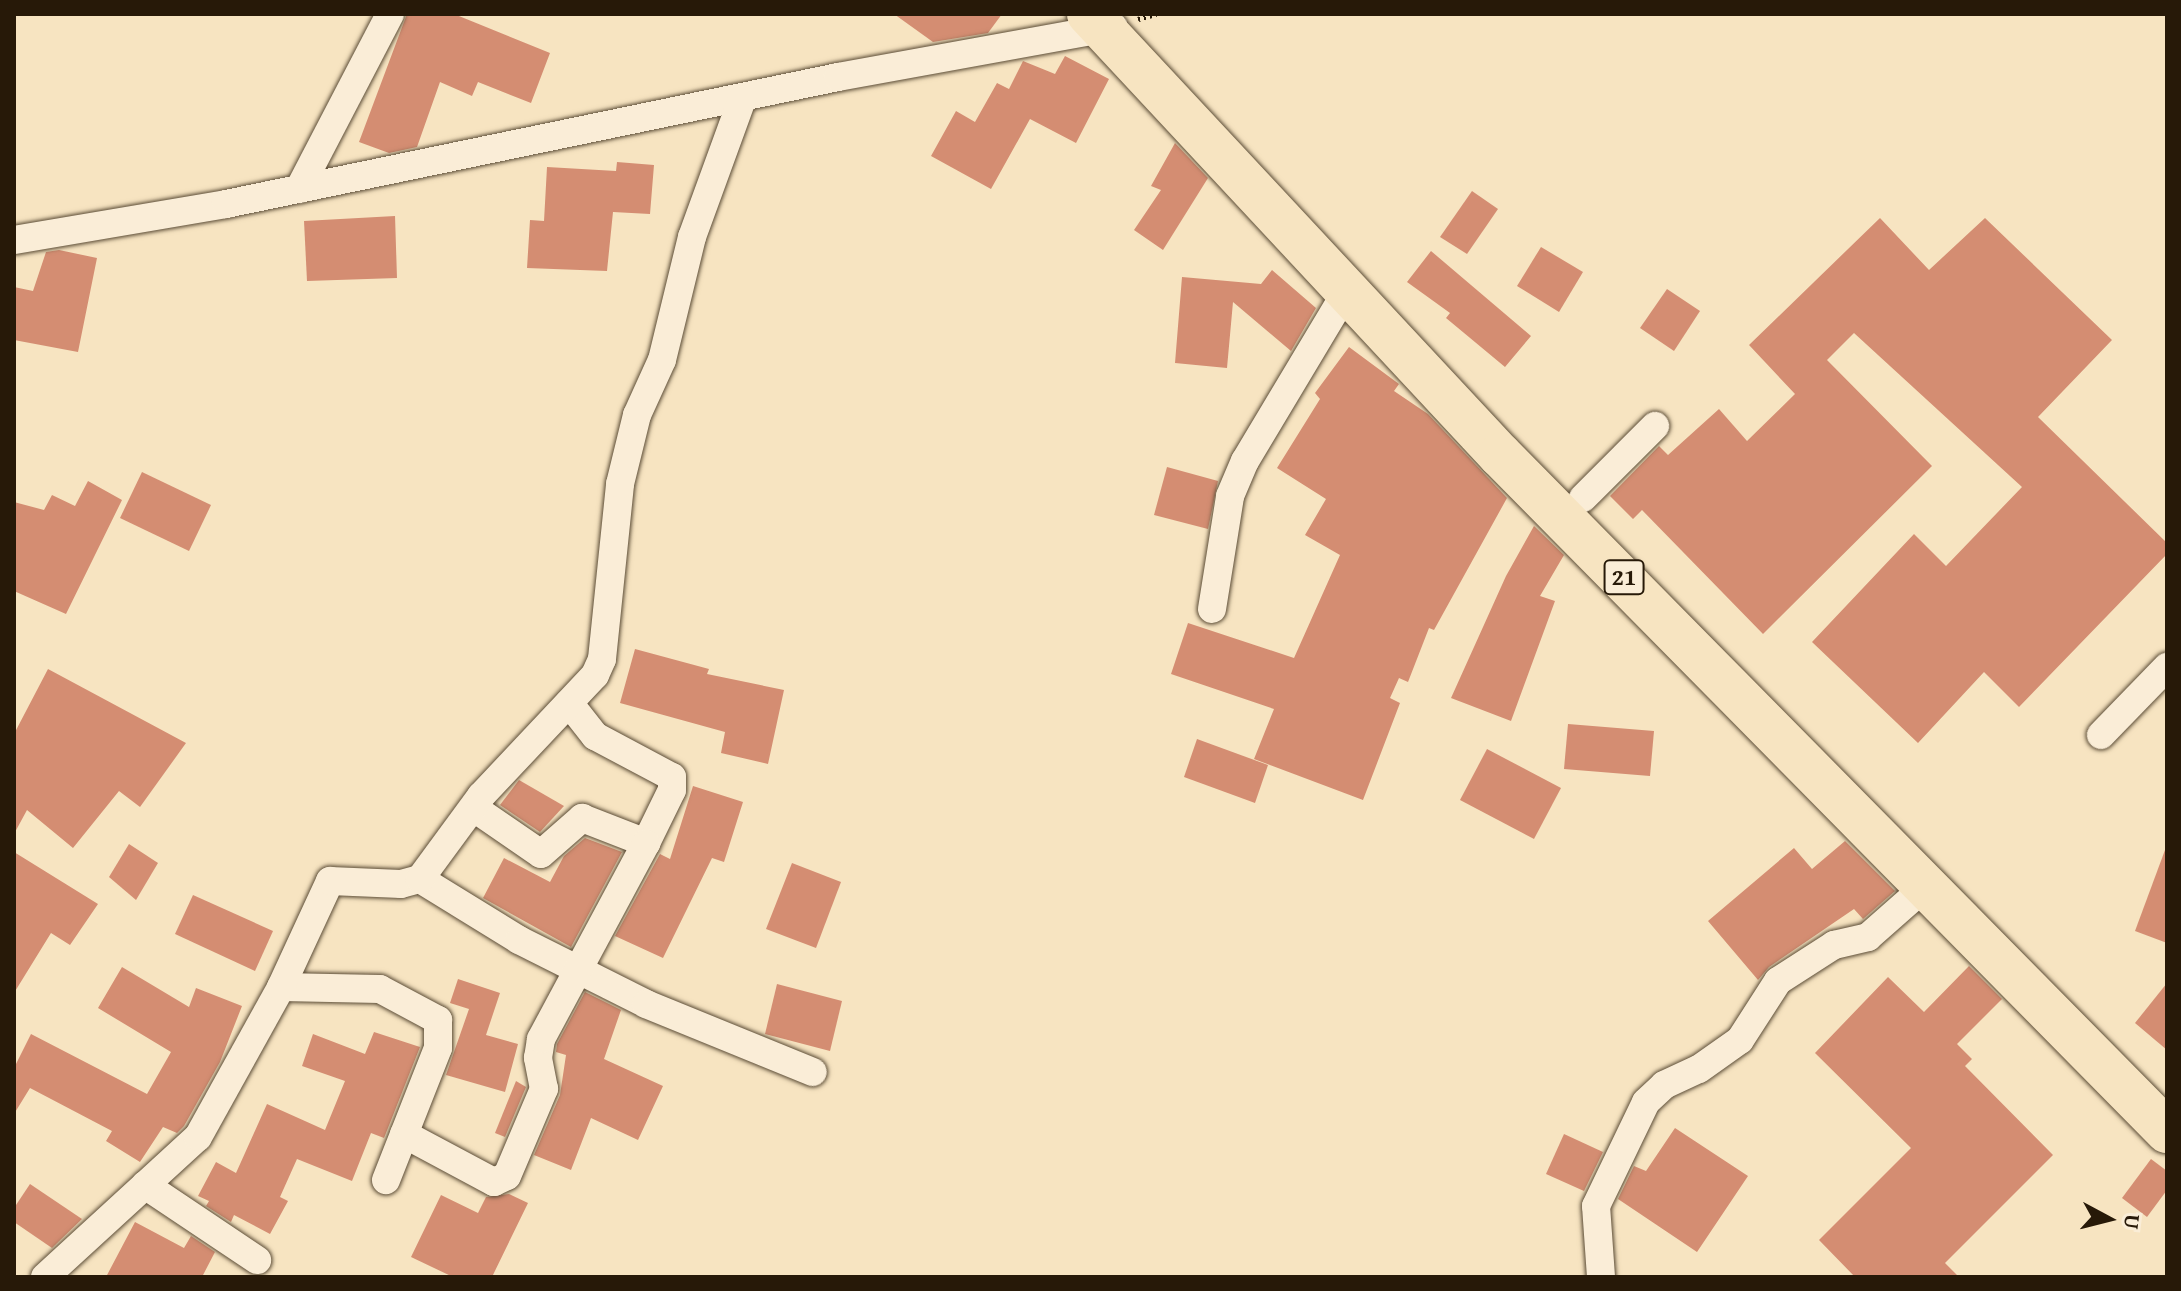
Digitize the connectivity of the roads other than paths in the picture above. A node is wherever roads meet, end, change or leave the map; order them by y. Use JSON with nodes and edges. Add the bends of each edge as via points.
{"nodes":[{"id":1,"x":390,"y":14,"type":"edge"},
{"id":2,"x":1107,"y":21,"type":"edge"},
{"id":3,"x":743,"y":97,"type":"junction"},
{"id":4,"x":299,"y":189,"type":"junction"},
{"id":5,"x":14,"y":240,"type":"edge"},
{"id":6,"x":1346,"y":292,"type":"junction"},
{"id":7,"x":1655,"y":426,"type":"dead end"},
{"id":8,"x":1583,"y":498,"type":"junction"},
{"id":9,"x":1212,"y":609,"type":"dead end"},
{"id":10,"x":2167,"y":667,"type":"edge"},
{"id":11,"x":569,"y":703,"type":"junction"},
{"id":12,"x":2101,"y":735,"type":"dead end"},
{"id":13,"x":474,"y":808,"type":"junction"},
{"id":14,"x":646,"y":843,"type":"junction"},
{"id":15,"x":420,"y":879,"type":"junction"},
{"id":16,"x":1933,"y":879,"type":"junction"},
{"id":17,"x":579,"y":970,"type":"junction"},
{"id":18,"x":281,"y":987,"type":"junction"},
{"id":19,"x":813,"y":1072,"type":"dead end"},
{"id":20,"x":2167,"y":1100,"type":"edge"},
{"id":21,"x":2167,"y":1131,"type":"edge"},
{"id":22,"x":404,"y":1134,"type":"junction"},
{"id":23,"x":386,"y":1180,"type":"dead end"},
{"id":24,"x":145,"y":1185,"type":"junction"},
{"id":25,"x":257,"y":1260,"type":"dead end"},
{"id":26,"x":45,"y":1277,"type":"edge"},
{"id":27,"x":1601,"y":1277,"type":"edge"}],
"edges":[{"from":1,"to":4,"type":"street"},
{"from":2,"to":3,"type":"street"},
{"from":2,"to":6,"type":"highway","number":"21"},
{"from":2,"to":8,"type":"highway","number":"21","via":[[1358,280]]},
{"from":3,"to":4,"type":"street"},
{"from":3,"to":11,"type":"street","via":[[692,237],[662,360],[637,415],[620,484],[602,659]]},
{"from":4,"to":5,"type":"street"},
{"from":6,"to":9,"type":"street","via":[[1245,461],[1230,496]]},
{"from":6,"to":16,"type":"highway","number":"21","via":[[1500,455]]},
{"from":7,"to":8,"type":"street"},
{"from":8,"to":16,"type":"highway","number":"21"},
{"from":10,"to":12,"type":"street"},
{"from":11,"to":13,"type":"street"},
{"from":11,"to":14,"type":"street","via":[[595,736],[672,777],[672,790]]},
{"from":13,"to":14,"type":"street","via":[[541,854],[582,818]]},
{"from":13,"to":15,"type":"street"},
{"from":14,"to":17,"type":"street"},
{"from":15,"to":17,"type":"street"},
{"from":15,"to":18,"type":"street","via":[[401,884],[330,881]]},
{"from":16,"to":20,"type":"highway","number":"21"},
{"from":16,"to":21,"type":"highway","number":"21"},
{"from":16,"to":27,"type":"street","via":[[1868,937],[1834,945],[1778,981],[1740,1040],[1699,1069],[1664,1085],[1646,1102],[1596,1206]]},
{"from":17,"to":19,"type":"street","via":[[646,1004]]},
{"from":17,"to":22,"type":"street","via":[[541,1039],[538,1058],[544,1089],[503,1180],[494,1182]]},
{"from":18,"to":22,"type":"street","via":[[380,989],[438,1020],[438,1048]]},
{"from":18,"to":24,"type":"street","via":[[198,1137]]},
{"from":22,"to":23,"type":"street"},
{"from":24,"to":25,"type":"street"},
{"from":24,"to":26,"type":"street"}]}
